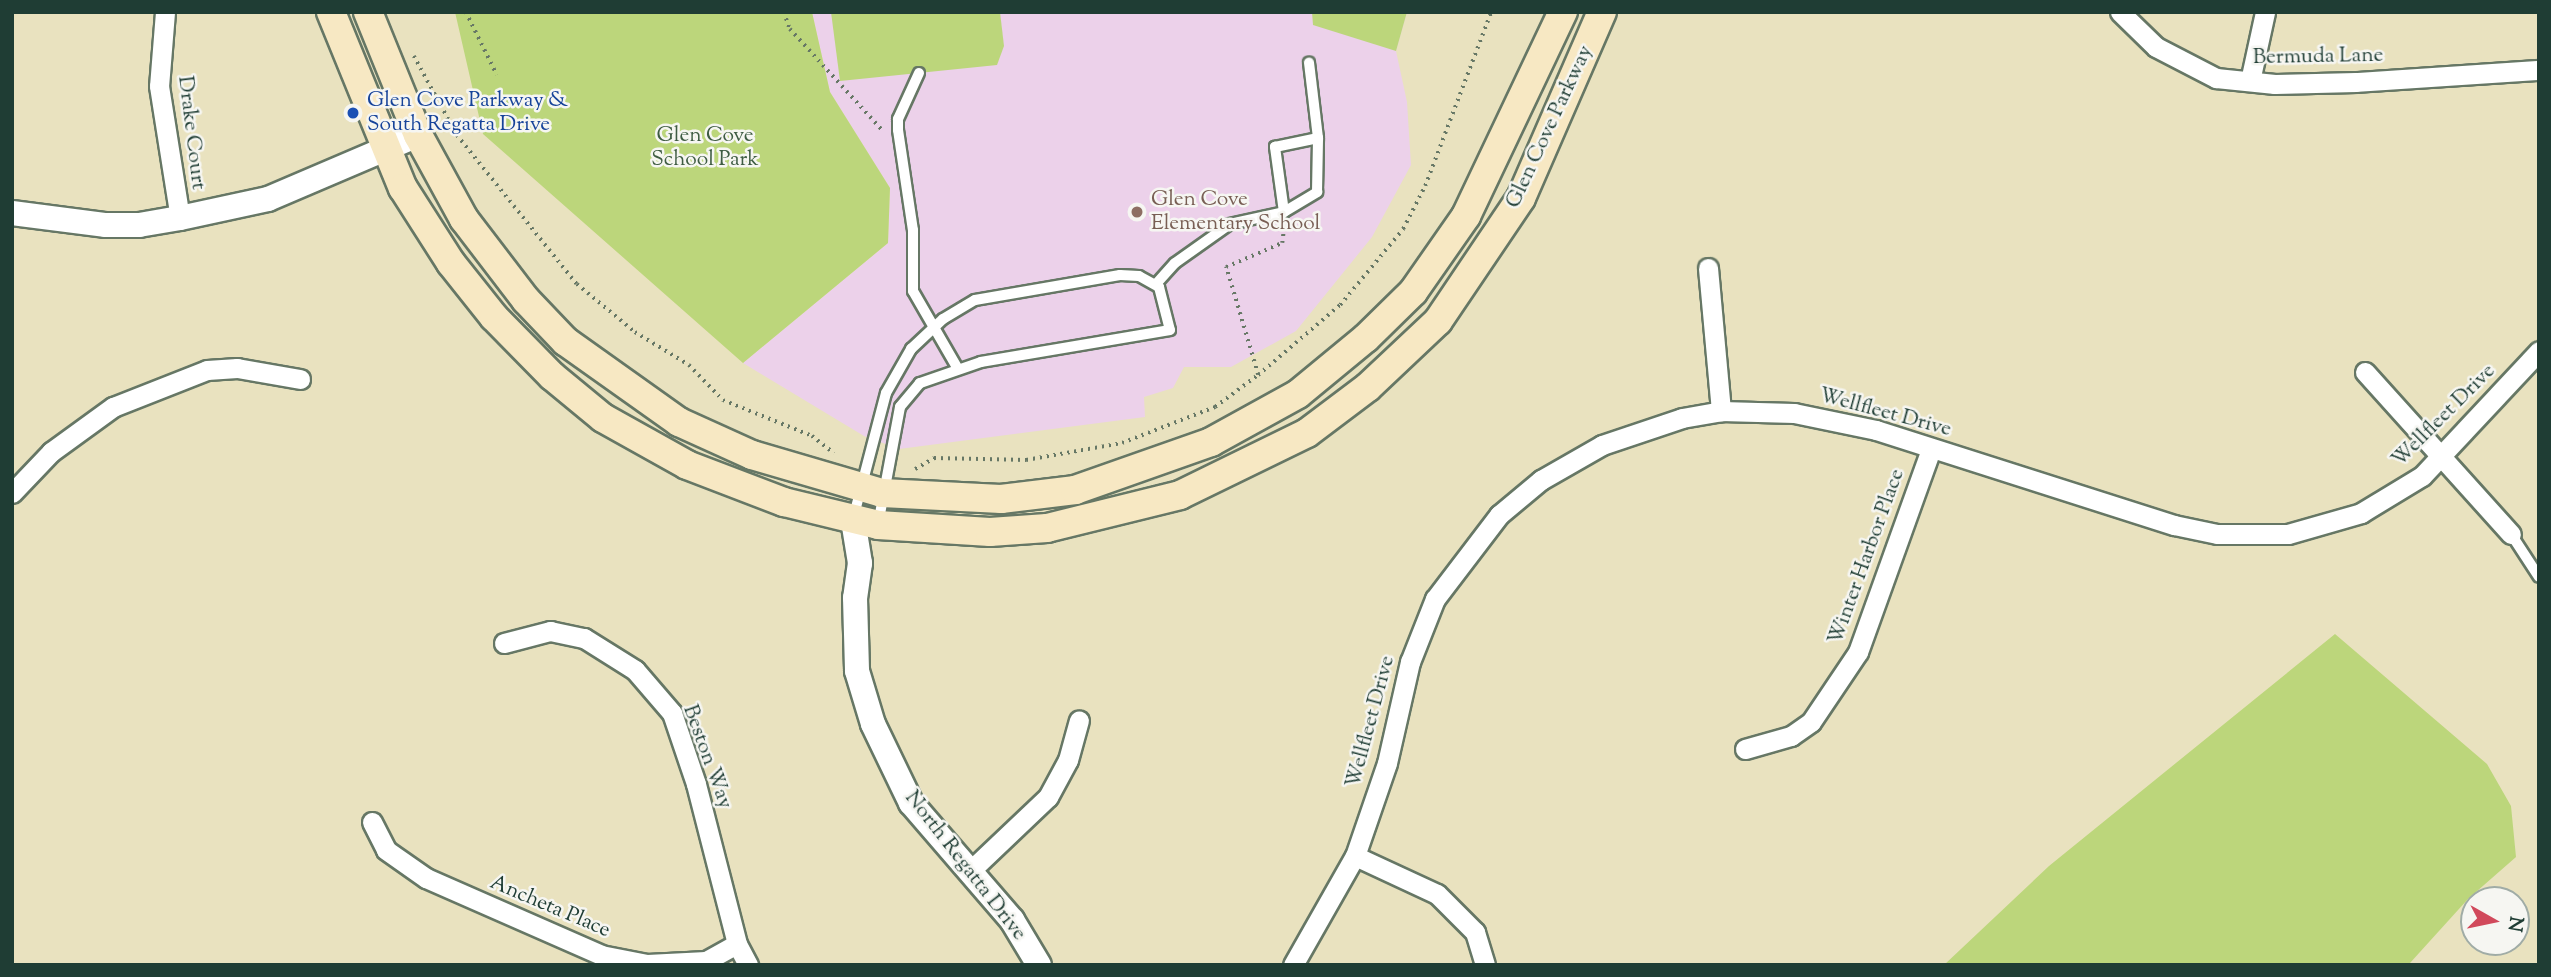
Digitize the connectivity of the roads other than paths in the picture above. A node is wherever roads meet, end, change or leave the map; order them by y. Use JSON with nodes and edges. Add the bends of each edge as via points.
{"nodes":[{"id":1,"x":165,"y":12,"type":"edge"},
{"id":2,"x":331,"y":12,"type":"edge"},
{"id":3,"x":368,"y":12,"type":"edge"},
{"id":4,"x":1563,"y":12,"type":"edge"},
{"id":5,"x":1602,"y":12,"type":"edge"},
{"id":6,"x":2120,"y":12,"type":"edge"},
{"id":7,"x":2265,"y":12,"type":"edge"},
{"id":8,"x":1309,"y":64,"type":"dead end"},
{"id":9,"x":2539,"y":70,"type":"edge"},
{"id":10,"x":919,"y":73,"type":"dead end"},
{"id":11,"x":2250,"y":81,"type":"junction"},
{"id":12,"x":418,"y":135,"type":"junction"},
{"id":13,"x":1318,"y":138,"type":"junction"},
{"id":14,"x":386,"y":148,"type":"junction"},
{"id":15,"x":1284,"y":212,"type":"junction"},
{"id":16,"x":12,"y":213,"type":"edge"},
{"id":17,"x":180,"y":218,"type":"junction"},
{"id":18,"x":1707,"y":268,"type":"dead end"},
{"id":19,"x":1156,"y":284,"type":"junction"},
{"id":20,"x":936,"y":326,"type":"junction"},
{"id":21,"x":2539,"y":351,"type":"edge"},
{"id":22,"x":958,"y":369,"type":"junction"},
{"id":23,"x":2365,"y":372,"type":"dead end"},
{"id":24,"x":300,"y":379,"type":"dead end"},
{"id":25,"x":1721,"y":411,"type":"junction"},
{"id":26,"x":1931,"y":449,"type":"junction"},
{"id":27,"x":2441,"y":455,"type":"junction"},
{"id":28,"x":872,"y":491,"type":"junction"},
{"id":29,"x":12,"y":493,"type":"edge"},
{"id":30,"x":865,"y":522,"type":"junction"},
{"id":31,"x":2511,"y":534,"type":"joint"},
{"id":32,"x":2539,"y":577,"type":"edge"},
{"id":33,"x":504,"y":643,"type":"dead end"},
{"id":34,"x":1079,"y":720,"type":"dead end"},
{"id":35,"x":1745,"y":749,"type":"dead end"},
{"id":36,"x":372,"y":821,"type":"dead end"},
{"id":37,"x":1355,"y":856,"type":"junction"},
{"id":38,"x":969,"y":872,"type":"junction"},
{"id":39,"x":737,"y":944,"type":"junction"},
{"id":40,"x":748,"y":965,"type":"edge"},
{"id":41,"x":1040,"y":965,"type":"edge"},
{"id":42,"x":1293,"y":965,"type":"edge"},
{"id":43,"x":1485,"y":965,"type":"edge"}],
"edges":[{"from":1,"to":17,"type":"street","name":"Drake Court","via":[[159,86]]},
{"from":2,"to":14,"type":"main road","name":"Glen Cove Parkway"},
{"from":3,"to":12,"type":"main road","name":"Glen Cove Parkway"},
{"from":4,"to":28,"type":"main road","name":"Glen Cove Parkway","via":[[1466,216],[1413,292],[1298,394],[1211,442],[1075,490],[1001,499]]},
{"from":5,"to":30,"type":"main road","name":"Glen Cove Parkway","via":[[1521,198],[1476,267],[1438,321],[1368,387],[1307,433],[1180,495],[1102,517],[1047,528],[990,532]]},
{"from":6,"to":11,"type":"street","name":"Bermuda Lane","via":[[2156,47],[2216,78]]},
{"from":7,"to":11,"type":"street"},
{"from":8,"to":13,"type":"lane"},
{"from":9,"to":11,"type":"street","name":"Bermuda Lane","via":[[2356,82]]},
{"from":10,"to":20,"type":"lane","via":[[898,119],[898,130],[913,230],[913,291],[916,302]]},
{"from":12,"to":14,"type":"street"},
{"from":12,"to":28,"type":"main road","name":"Glen Cove Parkway","via":[[464,219],[526,300],[565,341],[679,422],[752,455]]},
{"from":13,"to":15,"type":"lane","via":[[1317,192]]},
{"from":13,"to":15,"type":"lane","via":[[1275,147]]},
{"from":14,"to":17,"type":"street","via":[[268,199]]},
{"from":14,"to":30,"type":"main road","name":"Glen Cove Parkway","via":[[403,188],[451,263],[494,317],[552,376],[603,418],[687,465],[784,502]]},
{"from":15,"to":19,"type":"lane","via":[[1230,223],[1175,263]]},
{"from":16,"to":17,"type":"street","via":[[106,225]]},
{"from":18,"to":25,"type":"street"},
{"from":19,"to":20,"type":"lane","via":[[1139,276],[1121,275],[975,300]]},
{"from":19,"to":22,"type":"lane","via":[[1170,330]]},
{"from":20,"to":22,"type":"lane"},
{"from":20,"to":28,"type":"lane","via":[[911,349],[890,384]]},
{"from":21,"to":27,"type":"street","name":"Wellfleet Drive"},
{"from":22,"to":28,"type":"lane","via":[[920,383],[900,407]]},
{"from":23,"to":27,"type":"street"},
{"from":24,"to":29,"type":"street","via":[[237,368],[207,370],[125,402],[81,426]]},
{"from":25,"to":26,"type":"street","name":"Wellfleet Drive","via":[[1794,413],[1839,420]]},
{"from":25,"to":37,"type":"street","name":"Wellfleet Drive","via":[[1649,427],[1561,468],[1499,515],[1435,599],[1410,662],[1387,763]]},
{"from":26,"to":27,"type":"street","name":"Wellfleet Drive","via":[[2174,525],[2255,536],[2300,531],[2361,513],[2422,476]]},
{"from":26,"to":35,"type":"street","name":"Winter Harbor Place","via":[[1858,652],[1846,672],[1811,722],[1791,736]]},
{"from":27,"to":31,"type":"street"},
{"from":28,"to":30,"type":"lane"},
{"from":28,"to":30,"type":"lane"},
{"from":30,"to":38,"type":"street","name":"North Regatta Drive","via":[[855,598],[857,671],[873,724],[911,803]]},
{"from":31,"to":32,"type":"lane"},
{"from":33,"to":39,"type":"street","name":"Beston Way","via":[[550,631],[584,638],[635,670],[672,713],[724,884]]},
{"from":34,"to":38,"type":"street","via":[[1068,760],[1048,797]]},
{"from":36,"to":39,"type":"street","name":"Ancheta Place","via":[[386,850],[426,878],[601,955],[647,964],[706,961]]},
{"from":37,"to":42,"type":"street","name":"Wellfleet Drive"},
{"from":37,"to":43,"type":"street","via":[[1437,894],[1475,932]]},
{"from":38,"to":41,"type":"street","name":"North Regatta Drive","via":[[1012,920]]},
{"from":39,"to":40,"type":"street","name":"Beston Way"}]}
